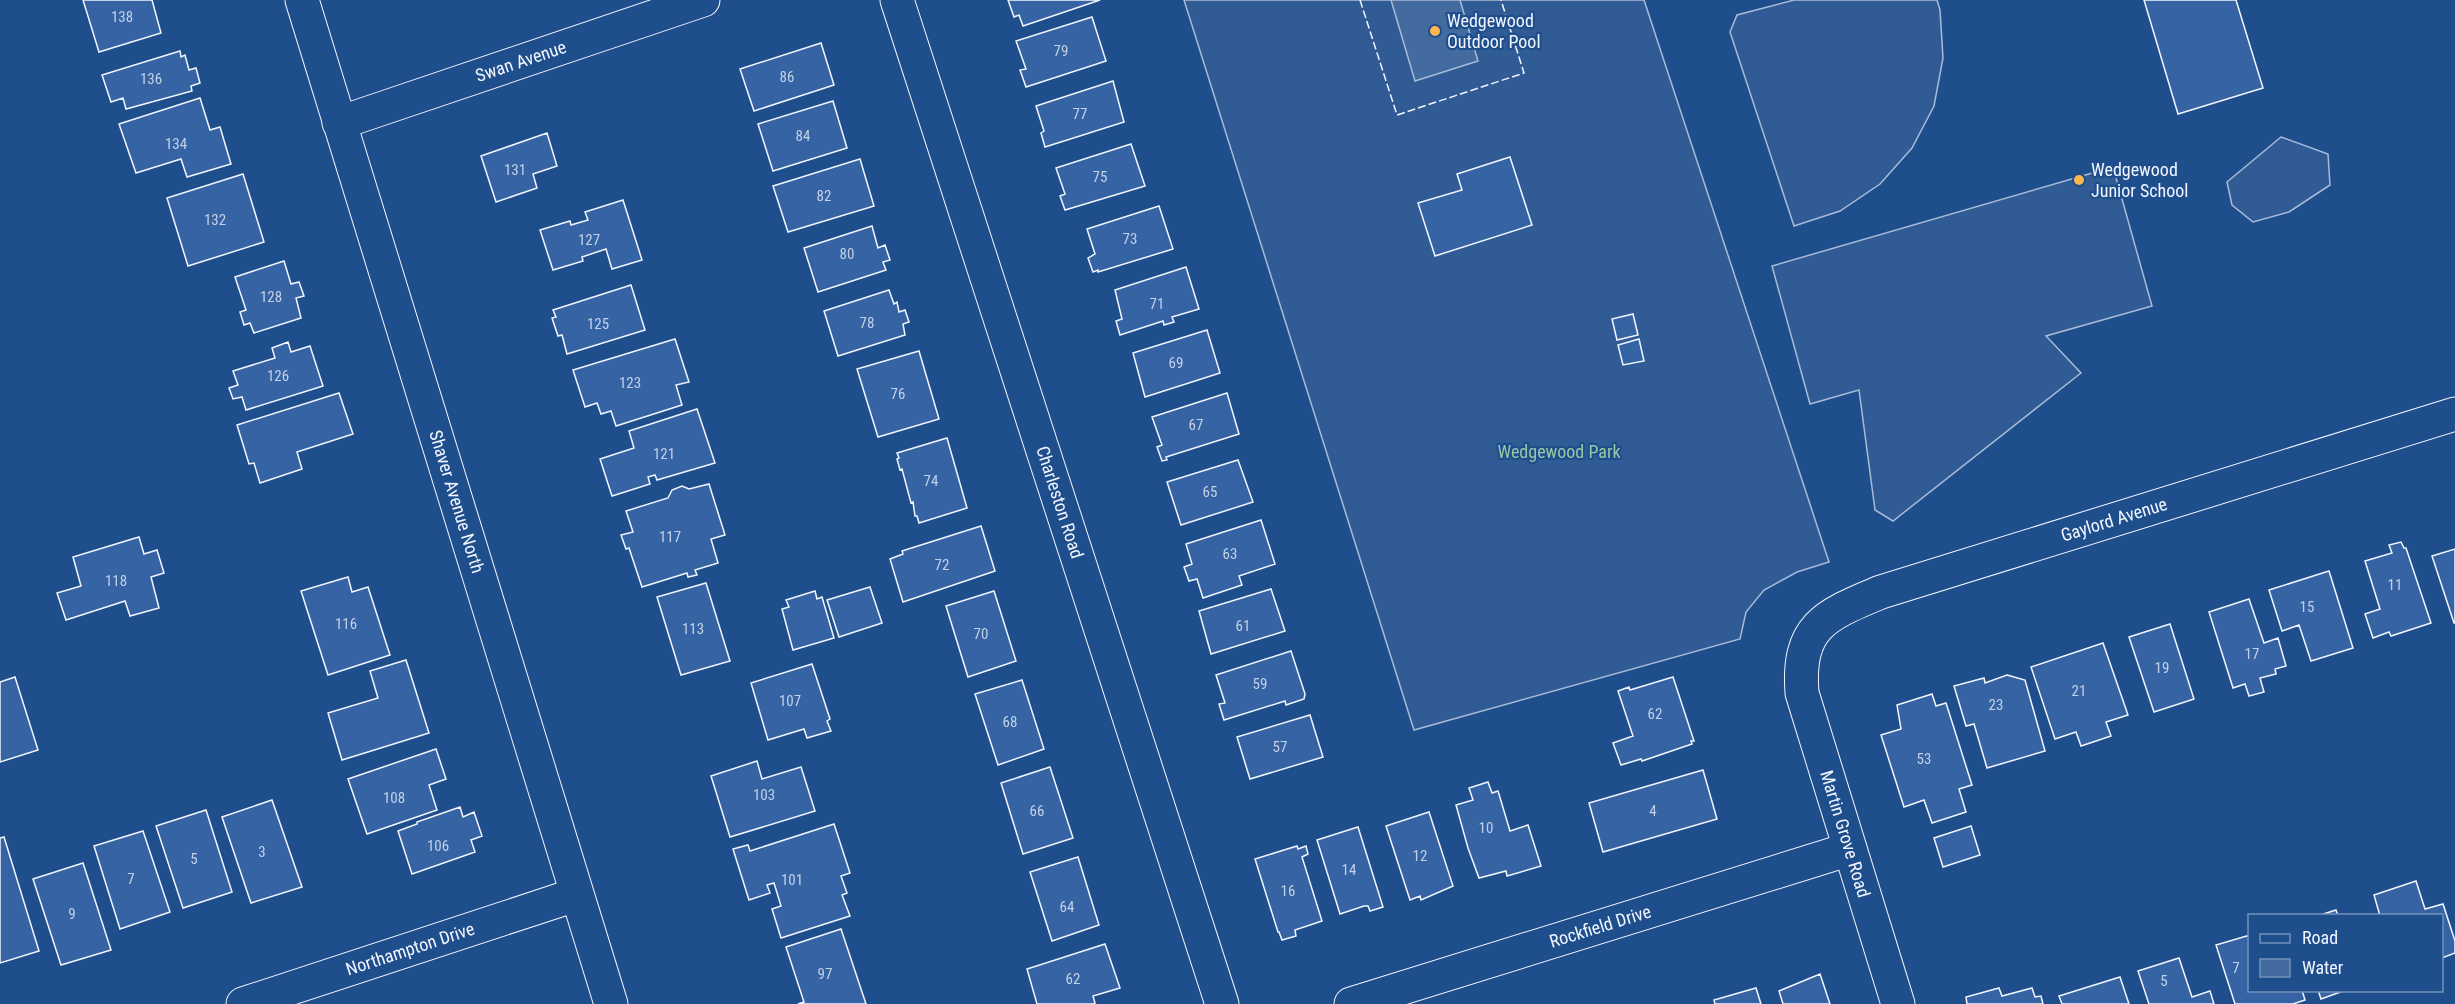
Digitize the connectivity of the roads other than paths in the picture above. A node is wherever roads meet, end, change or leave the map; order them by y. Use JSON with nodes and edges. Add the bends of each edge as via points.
{"nodes":[{"id":1,"x":302,"y":0,"type":"edge"},
{"id":2,"x":703,"y":0,"type":"edge"},
{"id":3,"x":897,"y":0,"type":"edge"},
{"id":4,"x":339,"y":123,"type":"junction"},
{"id":5,"x":2455,"y":414,"type":"edge"},
{"id":6,"x":1802,"y":662,"type":"joint"},
{"id":7,"x":1850,"y":849,"type":"junction"},
{"id":8,"x":575,"y":895,"type":"junction"},
{"id":9,"x":243,"y":1004,"type":"edge"},
{"id":10,"x":611,"y":1004,"type":"edge"},
{"id":11,"x":1222,"y":1004,"type":"edge"},
{"id":12,"x":1351,"y":1004,"type":"edge"},
{"id":13,"x":1898,"y":1004,"type":"edge"}],
"edges":[{"from":1,"to":4,"type":"street","name":"Shaver Avenue North"},
{"from":2,"to":4,"type":"street","name":"Swan Avenue"},
{"from":3,"to":11,"type":"street","name":"Charleston Road"},
{"from":4,"to":8,"type":"street","name":"Shaver Avenue North"},
{"from":5,"to":6,"type":"street","name":"Gaylord Avenue","via":[[1881,592],[1825,619],[1812,634]]},
{"from":6,"to":7,"type":"street","name":"Martin Grove Road","via":[[1802,693]]},
{"from":7,"to":12,"type":"street","name":"Rockfield Drive"},
{"from":7,"to":13,"type":"street","name":"Martin Grove Road"},
{"from":8,"to":9,"type":"street","name":"Northampton Drive"},
{"from":8,"to":10,"type":"street","name":"Shaver Avenue North"}]}
